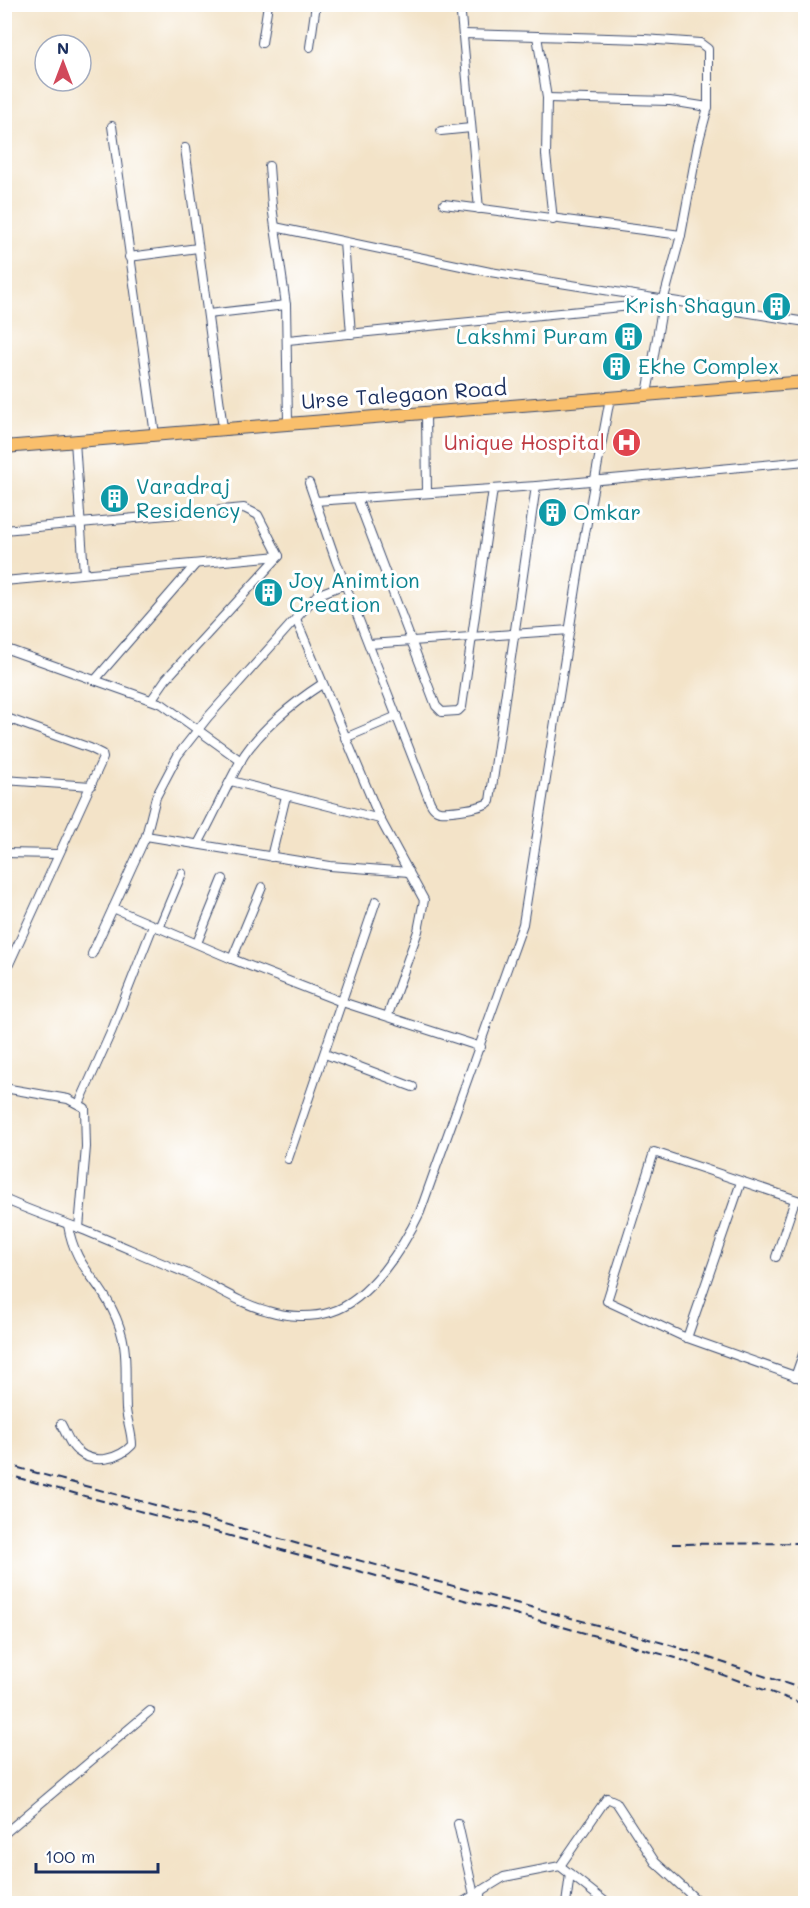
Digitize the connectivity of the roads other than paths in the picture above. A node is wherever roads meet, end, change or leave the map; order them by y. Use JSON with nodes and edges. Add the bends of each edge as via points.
{"nodes":[{"id":1,"x":268,"y":4,"type":"edge"},
{"id":2,"x":316,"y":4,"type":"edge"},
{"id":3,"x":460,"y":4,"type":"edge"},
{"id":4,"x":462,"y":34,"type":"junction"},
{"id":5,"x":537,"y":36,"type":"junction"},
{"id":6,"x":262,"y":43,"type":"dead end"},
{"id":7,"x":310,"y":47,"type":"dead end"},
{"id":8,"x":547,"y":98,"type":"junction"},
{"id":9,"x":708,"y":107,"type":"junction"},
{"id":10,"x":112,"y":126,"type":"dead end"},
{"id":11,"x":471,"y":128,"type":"junction"},
{"id":12,"x":441,"y":131,"type":"dead end"},
{"id":13,"x":185,"y":148,"type":"dead end"},
{"id":14,"x":269,"y":166,"type":"dead end"},
{"id":15,"x":444,"y":204,"type":"dead end"},
{"id":16,"x":479,"y":209,"type":"junction"},
{"id":17,"x":553,"y":220,"type":"junction"},
{"id":18,"x":275,"y":227,"type":"junction"},
{"id":19,"x":681,"y":235,"type":"junction"},
{"id":20,"x":344,"y":242,"type":"junction"},
{"id":21,"x":198,"y":248,"type":"junction"},
{"id":22,"x":129,"y":257,"type":"junction"},
{"id":23,"x":646,"y":297,"type":"junction"},
{"id":24,"x":664,"y":298,"type":"junction"},
{"id":25,"x":286,"y":305,"type":"junction"},
{"id":26,"x":208,"y":314,"type":"junction"},
{"id":27,"x":806,"y":322,"type":"edge"},
{"id":28,"x":351,"y":334,"type":"junction"},
{"id":29,"x":288,"y":340,"type":"junction"},
{"id":30,"x":806,"y":382,"type":"edge"},
{"id":31,"x":647,"y":394,"type":"junction"},
{"id":32,"x":610,"y":398,"type":"junction"},
{"id":33,"x":426,"y":414,"type":"junction"},
{"id":34,"x":288,"y":422,"type":"junction"},
{"id":35,"x":223,"y":428,"type":"junction"},
{"id":36,"x":155,"y":435,"type":"junction"},
{"id":37,"x":75,"y":441,"type":"junction"},
{"id":38,"x":4,"y":447,"type":"edge"},
{"id":39,"x":806,"y":461,"type":"edge"},
{"id":40,"x":595,"y":480,"type":"junction"},
{"id":41,"x":309,"y":483,"type":"dead end"},
{"id":42,"x":536,"y":486,"type":"junction"},
{"id":43,"x":493,"y":489,"type":"junction"},
{"id":44,"x":427,"y":493,"type":"junction"},
{"id":45,"x":357,"y":498,"type":"junction"},
{"id":46,"x":315,"y":501,"type":"junction"},
{"id":47,"x":81,"y":523,"type":"junction"},
{"id":48,"x":4,"y":530,"type":"edge"},
{"id":49,"x":279,"y":556,"type":"junction"},
{"id":50,"x":195,"y":565,"type":"junction"},
{"id":51,"x":84,"y":573,"type":"junction"},
{"id":52,"x":4,"y":581,"type":"edge"},
{"id":53,"x":345,"y":584,"type":"junction"},
{"id":54,"x":296,"y":619,"type":"junction"},
{"id":55,"x":570,"y":630,"type":"junction"},
{"id":56,"x":515,"y":634,"type":"junction"},
{"id":57,"x":473,"y":637,"type":"junction"},
{"id":58,"x":412,"y":641,"type":"junction"},
{"id":59,"x":369,"y":644,"type":"junction"},
{"id":60,"x":4,"y":648,"type":"edge"},
{"id":61,"x":95,"y":680,"type":"junction"},
{"id":62,"x":322,"y":684,"type":"junction"},
{"id":63,"x":152,"y":699,"type":"junction"},
{"id":64,"x":397,"y":716,"type":"junction"},
{"id":65,"x":4,"y":717,"type":"edge"},
{"id":66,"x":198,"y":729,"type":"junction"},
{"id":67,"x":345,"y":738,"type":"junction"},
{"id":68,"x":241,"y":761,"type":"junction"},
{"id":69,"x":4,"y":780,"type":"edge"},
{"id":70,"x":231,"y":782,"type":"junction"},
{"id":71,"x":91,"y":786,"type":"junction"},
{"id":72,"x":286,"y":796,"type":"junction"},
{"id":73,"x":380,"y":819,"type":"junction"},
{"id":74,"x":146,"y":836,"type":"junction"},
{"id":75,"x":198,"y":844,"type":"junction"},
{"id":76,"x":4,"y":853,"type":"edge"},
{"id":77,"x":58,"y":854,"type":"junction"},
{"id":78,"x":271,"y":857,"type":"junction"},
{"id":79,"x":409,"y":872,"type":"junction"},
{"id":80,"x":182,"y":873,"type":"dead end"},
{"id":81,"x":223,"y":879,"type":"dead end"},
{"id":82,"x":262,"y":887,"type":"dead end"},
{"id":83,"x":376,"y":901,"type":"dead end"},
{"id":84,"x":113,"y":908,"type":"junction"},
{"id":85,"x":156,"y":927,"type":"junction"},
{"id":86,"x":197,"y":944,"type":"junction"},
{"id":87,"x":92,"y":954,"type":"dead end"},
{"id":88,"x":232,"y":959,"type":"junction"},
{"id":89,"x":8,"y":960,"type":"edge"},
{"id":90,"x":4,"y":975,"type":"edge"},
{"id":91,"x":342,"y":1002,"type":"junction"},
{"id":92,"x":388,"y":1016,"type":"junction"},
{"id":93,"x":480,"y":1047,"type":"junction"},
{"id":94,"x":325,"y":1054,"type":"junction"},
{"id":95,"x":413,"y":1087,"type":"dead end"},
{"id":96,"x":4,"y":1088,"type":"edge"},
{"id":97,"x":80,"y":1104,"type":"junction"},
{"id":98,"x":288,"y":1159,"type":"dead end"},
{"id":99,"x":741,"y":1182,"type":"junction"},
{"id":100,"x":4,"y":1199,"type":"edge"},
{"id":101,"x":795,"y":1200,"type":"junction"},
{"id":102,"x":806,"y":1203,"type":"edge"},
{"id":103,"x":68,"y":1224,"type":"junction"},
{"id":104,"x":79,"y":1228,"type":"junction"},
{"id":105,"x":776,"y":1257,"type":"dead end"},
{"id":106,"x":687,"y":1338,"type":"junction"},
{"id":107,"x":806,"y":1346,"type":"edge"},
{"id":108,"x":795,"y":1377,"type":"junction"},
{"id":109,"x":806,"y":1380,"type":"edge"},
{"id":110,"x":61,"y":1424,"type":"dead end"},
{"id":111,"x":150,"y":1711,"type":"dead end"},
{"id":112,"x":458,"y":1824,"type":"dead end"},
{"id":113,"x":4,"y":1834,"type":"edge"},
{"id":114,"x":560,"y":1866,"type":"junction"},
{"id":115,"x":570,"y":1874,"type":"junction"},
{"id":116,"x":482,"y":1890,"type":"junction"},
{"id":117,"x":474,"y":1895,"type":"junction"},
{"id":118,"x":460,"y":1904,"type":"edge"},
{"id":119,"x":479,"y":1904,"type":"edge"},
{"id":120,"x":566,"y":1904,"type":"edge"},
{"id":121,"x":608,"y":1904,"type":"edge"},
{"id":122,"x":701,"y":1904,"type":"edge"}],
"edges":[{"from":1,"to":6,"type":"street"},
{"from":2,"to":7,"type":"street"},
{"from":3,"to":4,"type":"street"},
{"from":4,"to":5,"type":"street"},
{"from":4,"to":11,"type":"street"},
{"from":5,"to":8,"type":"street"},
{"from":5,"to":9,"type":"street","via":[[699,43],[708,49],[709,56]]},
{"from":8,"to":9,"type":"street","via":[[670,101]]},
{"from":8,"to":17,"type":"street","via":[[546,155]]},
{"from":9,"to":19,"type":"street"},
{"from":10,"to":22,"type":"street"},
{"from":11,"to":12,"type":"street"},
{"from":11,"to":16,"type":"street"},
{"from":13,"to":21,"type":"street"},
{"from":14,"to":18,"type":"street"},
{"from":15,"to":16,"type":"street"},
{"from":16,"to":17,"type":"street"},
{"from":17,"to":19,"type":"street"},
{"from":18,"to":20,"type":"street"},
{"from":18,"to":25,"type":"street"},
{"from":19,"to":24,"type":"street"},
{"from":20,"to":23,"type":"street","via":[[490,272]]},
{"from":20,"to":28,"type":"street"},
{"from":21,"to":22,"type":"street"},
{"from":21,"to":26,"type":"street"},
{"from":22,"to":36,"type":"street"},
{"from":23,"to":24,"type":"street"},
{"from":23,"to":28,"type":"street","via":[[631,306]]},
{"from":24,"to":27,"type":"street"},
{"from":24,"to":31,"type":"street"},
{"from":25,"to":26,"type":"street"},
{"from":25,"to":29,"type":"street"},
{"from":26,"to":35,"type":"street"},
{"from":28,"to":29,"type":"street"},
{"from":29,"to":34,"type":"street"},
{"from":30,"to":31,"type":"highway","name":"Urse Talegaon Road"},
{"from":31,"to":32,"type":"highway","name":"Urse Talegaon Road"},
{"from":32,"to":33,"type":"highway","name":"Urse Talegaon Road"},
{"from":32,"to":40,"type":"street"},
{"from":33,"to":34,"type":"highway","name":"Urse Talegaon Road"},
{"from":33,"to":44,"type":"street"},
{"from":34,"to":35,"type":"highway","name":"Urse Talegaon Road"},
{"from":35,"to":36,"type":"highway","name":"Urse Talegaon Road"},
{"from":36,"to":37,"type":"highway","name":"Urse Talegaon Road"},
{"from":37,"to":38,"type":"highway","name":"Urse Talegaon Road"},
{"from":37,"to":47,"type":"street"},
{"from":39,"to":40,"type":"street"},
{"from":40,"to":42,"type":"street"},
{"from":40,"to":55,"type":"street"},
{"from":41,"to":46,"type":"street"},
{"from":42,"to":43,"type":"street"},
{"from":42,"to":56,"type":"street"},
{"from":43,"to":44,"type":"street"},
{"from":43,"to":57,"type":"street"},
{"from":44,"to":45,"type":"street"},
{"from":45,"to":46,"type":"street"},
{"from":45,"to":58,"type":"street"},
{"from":46,"to":53,"type":"street"},
{"from":47,"to":48,"type":"street"},
{"from":47,"to":49,"type":"street","via":[[244,508],[258,515]]},
{"from":47,"to":51,"type":"street"},
{"from":49,"to":50,"type":"street"},
{"from":49,"to":63,"type":"street"},
{"from":50,"to":51,"type":"street"},
{"from":50,"to":61,"type":"street"},
{"from":51,"to":52,"type":"street"},
{"from":53,"to":54,"type":"street","via":[[317,596]]},
{"from":53,"to":59,"type":"street"},
{"from":54,"to":62,"type":"street"},
{"from":54,"to":66,"type":"street"},
{"from":55,"to":56,"type":"street"},
{"from":55,"to":93,"type":"street","via":[[523,924]]},
{"from":56,"to":57,"type":"street"},
{"from":56,"to":64,"type":"street","via":[[490,801],[486,806],[440,811],[432,807]]},
{"from":57,"to":58,"type":"street"},
{"from":57,"to":58,"type":"street","via":[[462,707],[458,711],[439,710]]},
{"from":58,"to":59,"type":"street"},
{"from":59,"to":64,"type":"street"},
{"from":60,"to":61,"type":"street"},
{"from":61,"to":63,"type":"street"},
{"from":62,"to":67,"type":"street"},
{"from":62,"to":68,"type":"street","via":[[295,701]]},
{"from":63,"to":66,"type":"street"},
{"from":64,"to":67,"type":"street"},
{"from":65,"to":71,"type":"street","via":[[102,754]]},
{"from":66,"to":68,"type":"street"},
{"from":66,"to":74,"type":"street","via":[[178,755],[156,797]]},
{"from":67,"to":73,"type":"street"},
{"from":68,"to":70,"type":"street"},
{"from":69,"to":71,"type":"street"},
{"from":70,"to":72,"type":"street"},
{"from":70,"to":75,"type":"street"},
{"from":71,"to":77,"type":"street"},
{"from":72,"to":73,"type":"street"},
{"from":72,"to":78,"type":"street"},
{"from":73,"to":79,"type":"street"},
{"from":74,"to":75,"type":"street"},
{"from":74,"to":84,"type":"street"},
{"from":75,"to":78,"type":"street"},
{"from":76,"to":77,"type":"street"},
{"from":77,"to":89,"type":"street"},
{"from":78,"to":79,"type":"street"},
{"from":79,"to":92,"type":"street","via":[[424,900],[423,912]]},
{"from":80,"to":85,"type":"street"},
{"from":81,"to":86,"type":"street"},
{"from":82,"to":88,"type":"street"},
{"from":83,"to":91,"type":"street"},
{"from":84,"to":85,"type":"street"},
{"from":84,"to":87,"type":"street"},
{"from":85,"to":86,"type":"street"},
{"from":85,"to":97,"type":"street"},
{"from":86,"to":88,"type":"street"},
{"from":88,"to":91,"type":"street"},
{"from":89,"to":90,"type":"street"},
{"from":91,"to":92,"type":"street"},
{"from":91,"to":94,"type":"street"},
{"from":92,"to":93,"type":"street"},
{"from":93,"to":104,"type":"street","via":[[409,1236],[369,1287],[333,1312],[300,1316],[266,1311]]},
{"from":94,"to":95,"type":"street"},
{"from":94,"to":98,"type":"street"},
{"from":96,"to":97,"type":"street"},
{"from":97,"to":104,"type":"street","via":[[87,1115]]},
{"from":99,"to":101,"type":"street"},
{"from":99,"to":106,"type":"street"},
{"from":99,"to":106,"type":"street","via":[[654,1152],[607,1301]]},
{"from":100,"to":103,"type":"street"},
{"from":101,"to":102,"type":"street"},
{"from":101,"to":105,"type":"street"},
{"from":103,"to":104,"type":"street"},
{"from":103,"to":110,"type":"street","via":[[70,1240],[83,1268],[112,1307],[121,1335],[128,1368],[126,1407],[132,1445],[109,1459],[90,1457],[80,1453]]},
{"from":106,"to":108,"type":"street"},
{"from":107,"to":108,"type":"street"},
{"from":108,"to":109,"type":"street"},
{"from":111,"to":113,"type":"street"},
{"from":112,"to":117,"type":"street"},
{"from":114,"to":115,"type":"street"},
{"from":114,"to":116,"type":"street","via":[[504,1877]]},
{"from":114,"to":122,"type":"street","via":[[607,1798],[616,1803],[655,1862]]},
{"from":115,"to":120,"type":"street"},
{"from":115,"to":121,"type":"street"},
{"from":116,"to":117,"type":"street"},
{"from":116,"to":119,"type":"street"},
{"from":117,"to":118,"type":"street"}]}
